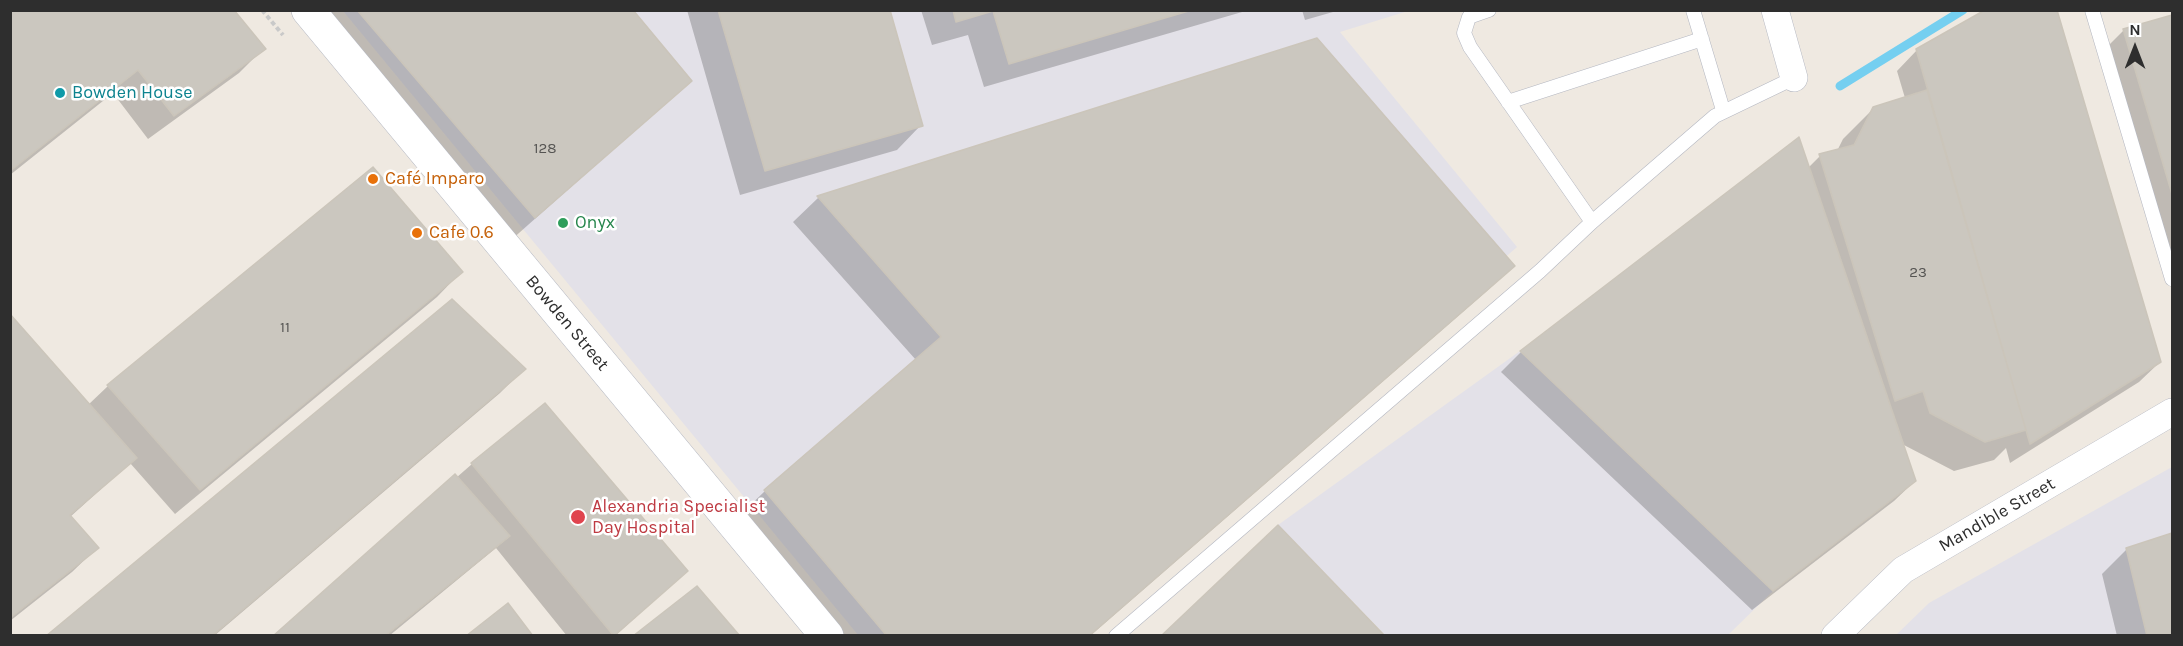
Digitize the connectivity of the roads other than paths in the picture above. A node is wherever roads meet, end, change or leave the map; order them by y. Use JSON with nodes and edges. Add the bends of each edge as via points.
{"nodes":[{"id":1,"x":308,"y":10,"type":"edge"},
{"id":2,"x":1489,"y":10,"type":"edge"},
{"id":3,"x":1693,"y":10,"type":"edge"},
{"id":4,"x":1775,"y":10,"type":"edge"},
{"id":5,"x":2092,"y":10,"type":"edge"},
{"id":6,"x":1702,"y":39,"type":"junction"},
{"id":7,"x":1794,"y":78,"type":"joint"},
{"id":8,"x":1508,"y":102,"type":"junction"},
{"id":9,"x":1723,"y":110,"type":"junction"},
{"id":10,"x":1592,"y":222,"type":"junction"},
{"id":11,"x":2172,"y":279,"type":"edge"},
{"id":12,"x":2172,"y":412,"type":"edge"},
{"id":13,"x":827,"y":636,"type":"edge"},
{"id":14,"x":1116,"y":636,"type":"edge"},
{"id":15,"x":1835,"y":636,"type":"edge"}],
"edges":[{"from":1,"to":13,"type":"street","name":"Bowden Street"},
{"from":2,"to":8,"type":"lane","via":[[1469,17],[1464,33]]},
{"from":3,"to":6,"type":"lane"},
{"from":4,"to":7,"type":"street"},
{"from":5,"to":11,"type":"lane"},
{"from":6,"to":8,"type":"lane"},
{"from":6,"to":9,"type":"lane"},
{"from":7,"to":9,"type":"lane"},
{"from":8,"to":10,"type":"lane"},
{"from":9,"to":10,"type":"lane"},
{"from":10,"to":14,"type":"lane"},
{"from":12,"to":15,"type":"street","name":"Mandible Street","via":[[1903,570]]}]}
